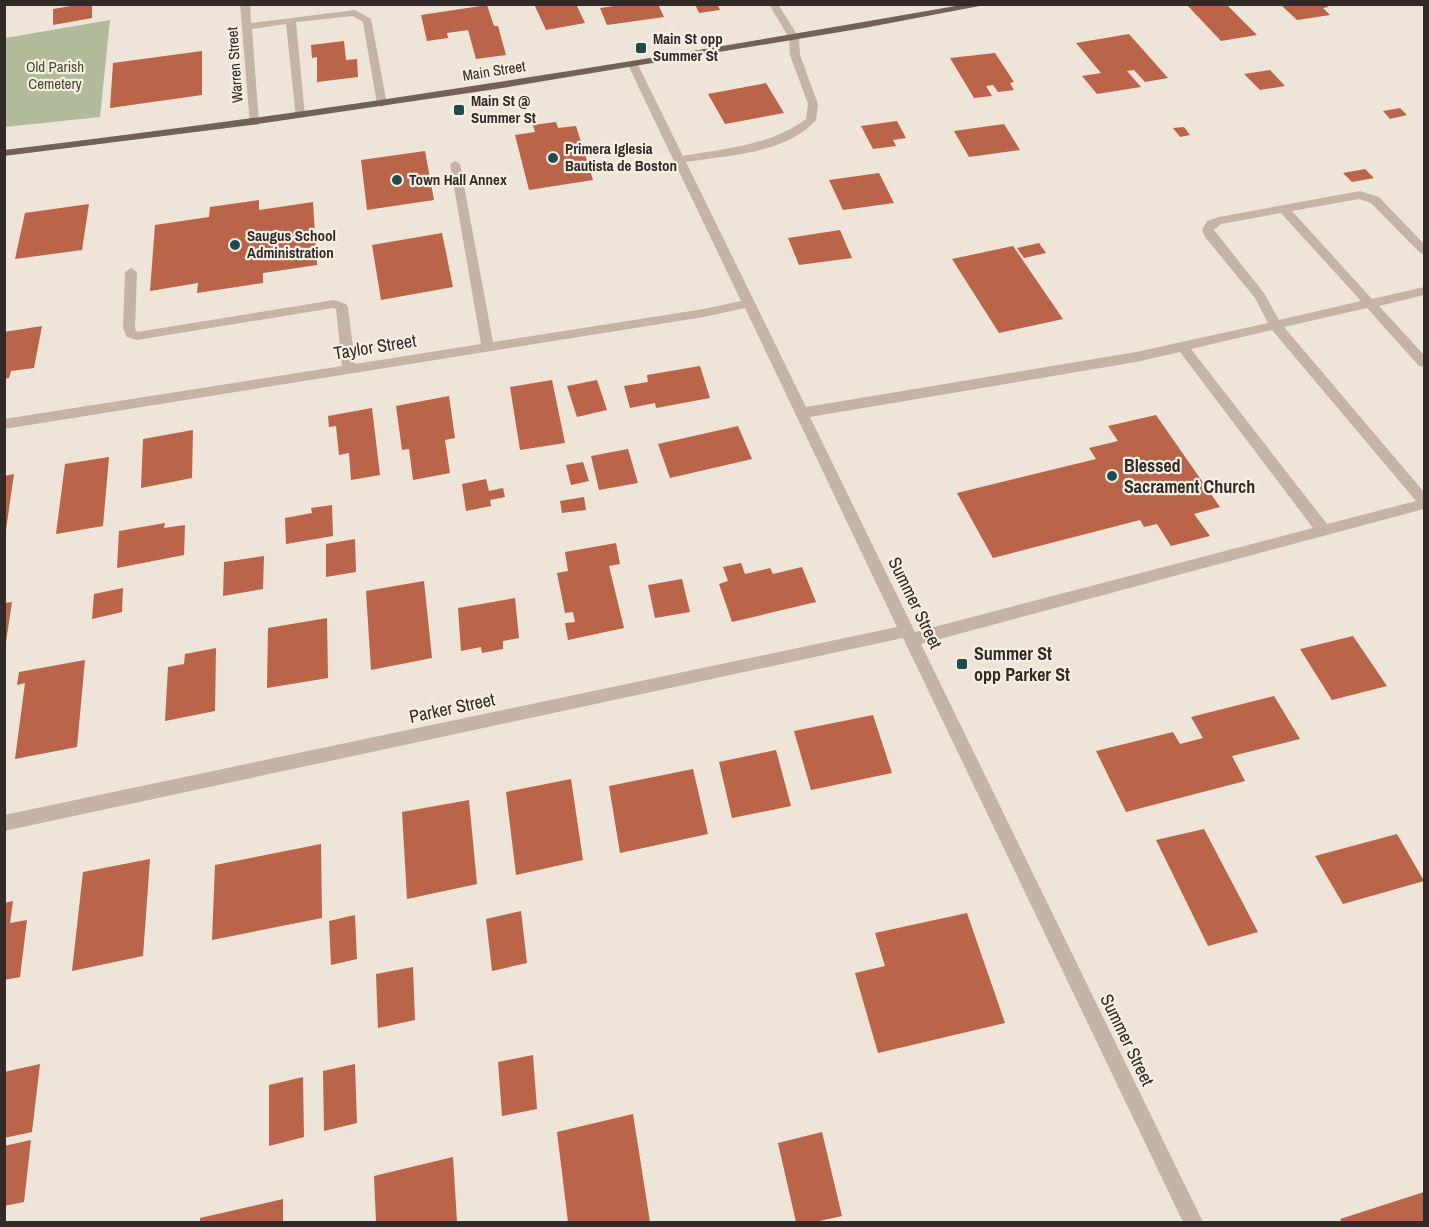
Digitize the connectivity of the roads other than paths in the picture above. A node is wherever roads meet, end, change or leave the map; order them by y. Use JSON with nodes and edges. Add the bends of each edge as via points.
{"nodes":[{"id":1,"x":245,"y":4,"type":"edge"},
{"id":2,"x":773,"y":4,"type":"edge"},
{"id":3,"x":986,"y":4,"type":"edge"},
{"id":4,"x":291,"y":20,"type":"junction"},
{"id":5,"x":247,"y":27,"type":"junction"},
{"id":6,"x":794,"y":38,"type":"junction"},
{"id":7,"x":633,"y":65,"type":"junction"},
{"id":8,"x":382,"y":104,"type":"junction"},
{"id":9,"x":300,"y":116,"type":"junction"},
{"id":10,"x":254,"y":123,"type":"junction"},
{"id":11,"x":5,"y":153,"type":"edge"},
{"id":12,"x":680,"y":160,"type":"junction"},
{"id":13,"x":455,"y":164,"type":"dead end"},
{"id":14,"x":1283,"y":208,"type":"junction"},
{"id":15,"x":1425,"y":250,"type":"edge"},
{"id":16,"x":131,"y":272,"type":"dead end"},
{"id":17,"x":1425,"y":291,"type":"edge"},
{"id":18,"x":750,"y":303,"type":"junction"},
{"id":19,"x":1370,"y":303,"type":"junction"},
{"id":20,"x":1275,"y":325,"type":"junction"},
{"id":21,"x":488,"y":347,"type":"junction"},
{"id":22,"x":1183,"y":347,"type":"junction"},
{"id":23,"x":1425,"y":363,"type":"edge"},
{"id":24,"x":349,"y":369,"type":"junction"},
{"id":25,"x":802,"y":413,"type":"junction"},
{"id":26,"x":4,"y":424,"type":"edge"},
{"id":27,"x":1425,"y":503,"type":"edge"},
{"id":28,"x":1324,"y":531,"type":"junction"},
{"id":29,"x":909,"y":636,"type":"junction"},
{"id":30,"x":4,"y":823,"type":"edge"},
{"id":31,"x":1193,"y":1222,"type":"edge"}],
"edges":[{"from":1,"to":5,"type":"street","name":"Warren Street"},
{"from":2,"to":6,"type":"street"},
{"from":3,"to":6,"type":"main road","name":"Main Street"},
{"from":4,"to":5,"type":"street"},
{"from":4,"to":8,"type":"street","via":[[355,13],[368,21]]},
{"from":4,"to":9,"type":"street"},
{"from":5,"to":10,"type":"street","name":"Warren Street"},
{"from":6,"to":7,"type":"main road","name":"Main Street"},
{"from":6,"to":12,"type":"street","via":[[795,53],[813,104],[811,120],[770,143]]},
{"from":7,"to":8,"type":"main road","name":"Main Street"},
{"from":7,"to":12,"type":"street","name":"Summer Street"},
{"from":8,"to":9,"type":"main road","name":"Main Street"},
{"from":9,"to":10,"type":"main road","name":"Main Street"},
{"from":10,"to":11,"type":"main road","name":"Main Street"},
{"from":12,"to":18,"type":"street","name":"Summer Street"},
{"from":13,"to":21,"type":"street"},
{"from":14,"to":15,"type":"street","via":[[1355,194],[1365,196],[1375,200]]},
{"from":14,"to":19,"type":"street"},
{"from":14,"to":20,"type":"street","via":[[1218,221],[1208,230],[1260,296]]},
{"from":16,"to":24,"type":"street","via":[[131,334],[334,304],[342,307]]},
{"from":17,"to":19,"type":"street"},
{"from":18,"to":21,"type":"street","name":"Taylor Street"},
{"from":18,"to":25,"type":"street","name":"Summer Street"},
{"from":19,"to":20,"type":"street"},
{"from":19,"to":23,"type":"street"},
{"from":20,"to":22,"type":"street"},
{"from":20,"to":27,"type":"street"},
{"from":21,"to":24,"type":"street","name":"Taylor Street"},
{"from":22,"to":25,"type":"street"},
{"from":22,"to":28,"type":"street"},
{"from":24,"to":26,"type":"street","name":"Taylor Street"},
{"from":25,"to":29,"type":"street","name":"Summer Street"},
{"from":27,"to":28,"type":"street","name":"Parker Street"},
{"from":28,"to":29,"type":"street","name":"Parker Street"},
{"from":29,"to":30,"type":"street","name":"Parker Street"},
{"from":29,"to":31,"type":"street","name":"Summer Street"}]}
